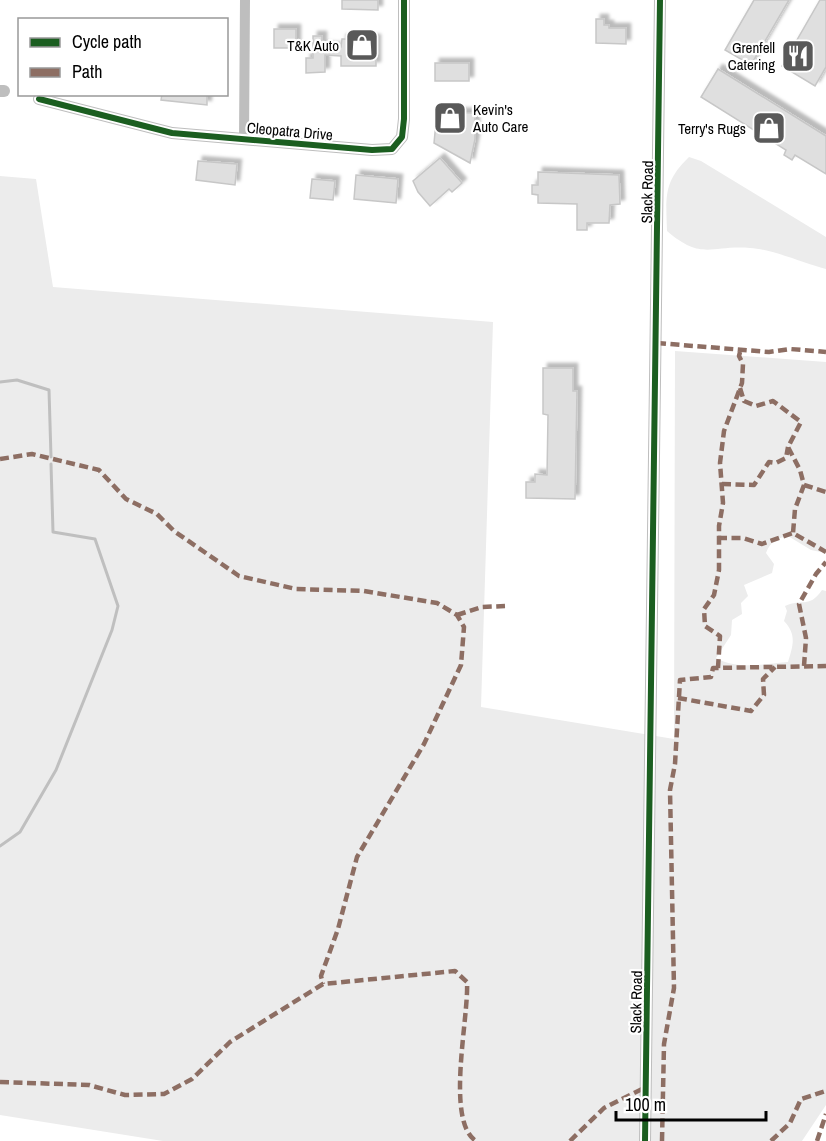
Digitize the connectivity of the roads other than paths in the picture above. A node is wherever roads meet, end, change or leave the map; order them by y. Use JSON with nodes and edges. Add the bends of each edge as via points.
{"nodes":[{"id":1,"x":245,"y":0,"type":"edge"},
{"id":2,"x":404,"y":0,"type":"edge"},
{"id":3,"x":660,"y":0,"type":"edge"},
{"id":4,"x":39,"y":99,"type":"dead end"},
{"id":5,"x":244,"y":139,"type":"junction"},
{"id":6,"x":645,"y":1141,"type":"edge"}],
"edges":[{"from":1,"to":5,"type":"street"},
{"from":2,"to":5,"type":"street","name":"Cleopatra Drive","via":[[404,118],[402,137],[392,149]]},
{"from":3,"to":6,"type":"street","name":"Slack Road"},
{"from":4,"to":5,"type":"street","name":"Cleopatra Drive","via":[[172,133]]}]}
